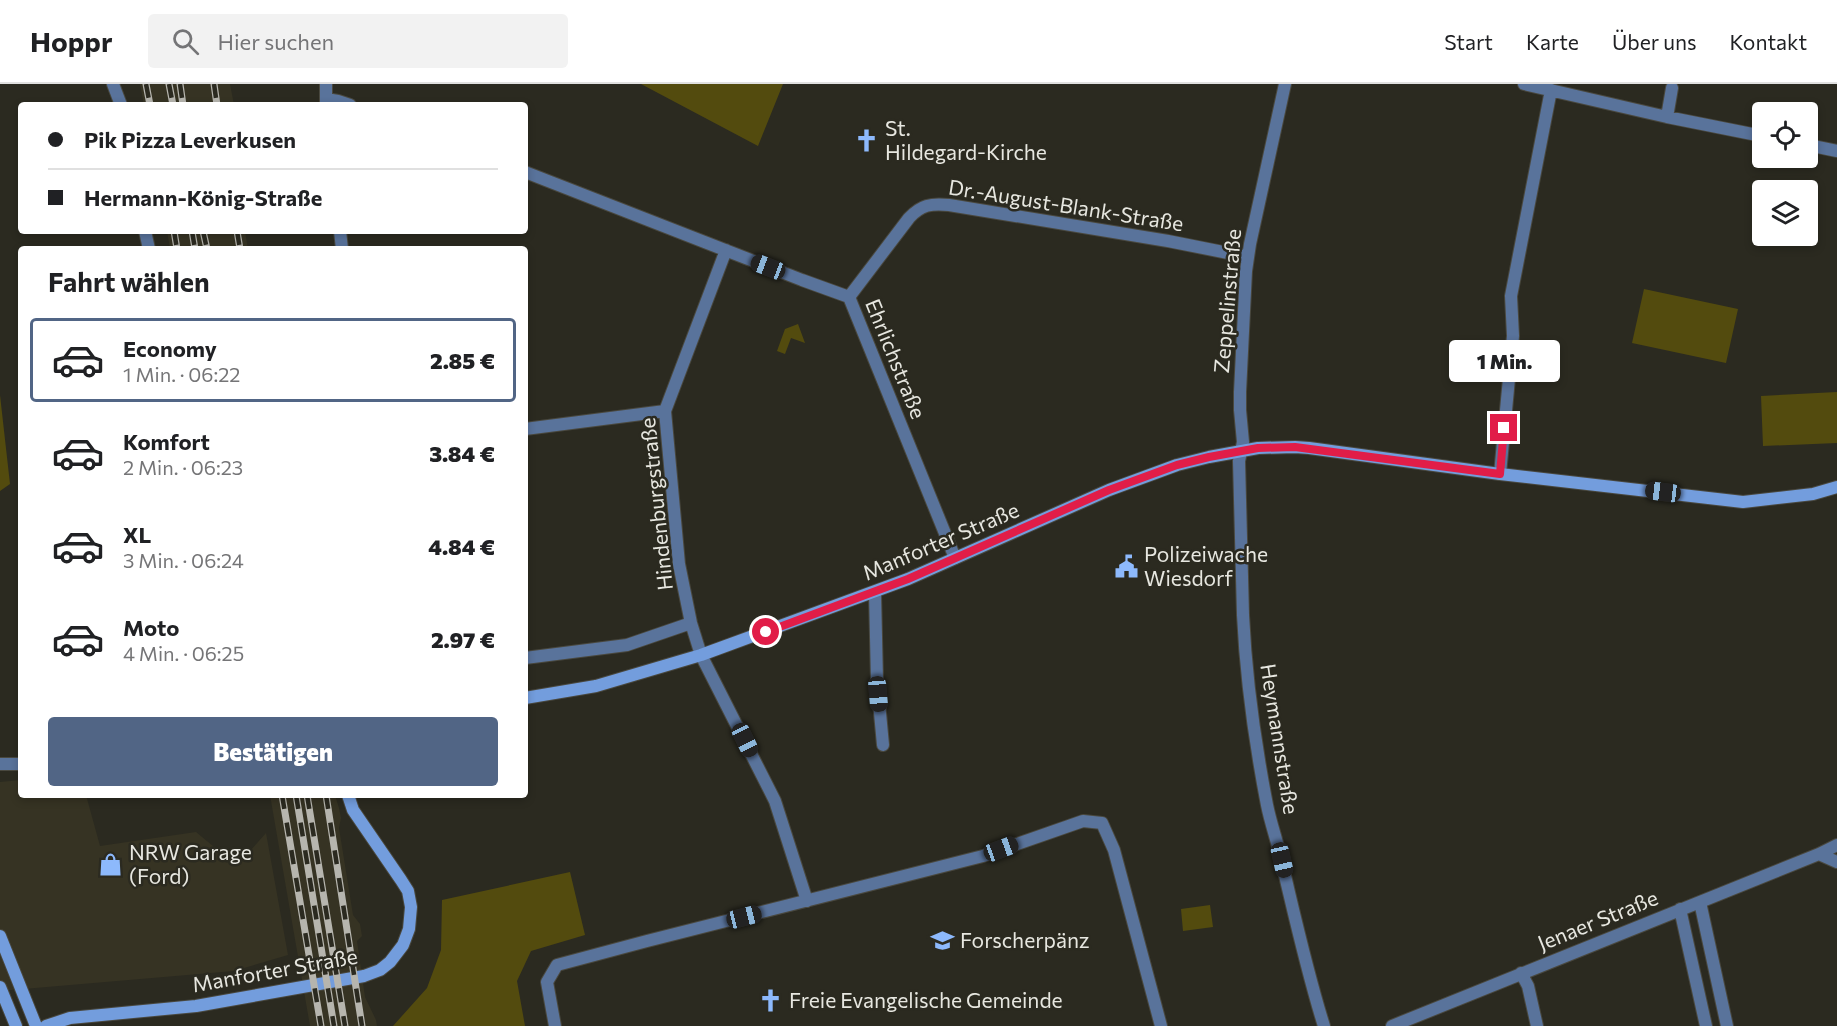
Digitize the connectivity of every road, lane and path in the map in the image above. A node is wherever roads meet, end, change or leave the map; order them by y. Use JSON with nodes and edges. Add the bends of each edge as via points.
{"nodes":[{"id":1,"x":113,"y":84,"type":"edge"},
{"id":2,"x":326,"y":84,"type":"edge"},
{"id":3,"x":1285,"y":84,"type":"edge"},
{"id":4,"x":1524,"y":84,"type":"edge"},
{"id":5,"x":1672,"y":88,"type":"dead end"},
{"id":6,"x":1551,"y":90,"type":"junction"},
{"id":7,"x":120,"y":102,"type":"edge"},
{"id":8,"x":326,"y":102,"type":"edge"},
{"id":9,"x":343,"y":102,"type":"edge"},
{"id":10,"x":1667,"y":117,"type":"junction"},
{"id":11,"x":1752,"y":134,"type":"edge"},
{"id":12,"x":1818,"y":147,"type":"edge"},
{"id":13,"x":1837,"y":151,"type":"edge"},
{"id":14,"x":528,"y":173,"type":"edge"},
{"id":15,"x":726,"y":250,"type":"junction"},
{"id":16,"x":1248,"y":257,"type":"junction"},
{"id":17,"x":849,"y":297,"type":"junction"},
{"id":18,"x":665,"y":411,"type":"junction"},
{"id":19,"x":528,"y":429,"type":"edge"},
{"id":20,"x":1241,"y":452,"type":"junction"},
{"id":21,"x":1500,"y":474,"type":"junction"},
{"id":22,"x":1837,"y":487,"type":"edge"},
{"id":23,"x":955,"y":558,"type":"junction"},
{"id":24,"x":875,"y":593,"type":"junction"},
{"id":25,"x":692,"y":623,"type":"junction"},
{"id":26,"x":701,"y":655,"type":"junction"},
{"id":27,"x":528,"y":658,"type":"edge"},
{"id":28,"x":528,"y":697,"type":"edge"},
{"id":29,"x":883,"y":745,"type":"dead end"},
{"id":30,"x":0,"y":764,"type":"edge"},
{"id":31,"x":18,"y":764,"type":"edge"},
{"id":32,"x":349,"y":798,"type":"edge"},
{"id":33,"x":1837,"y":844,"type":"edge"},
{"id":34,"x":1819,"y":854,"type":"junction"},
{"id":35,"x":1837,"y":862,"type":"edge"},
{"id":36,"x":807,"y":901,"type":"junction"},
{"id":37,"x":1700,"y":902,"type":"junction"},
{"id":38,"x":1680,"y":909,"type":"junction"},
{"id":39,"x":0,"y":936,"type":"edge"},
{"id":40,"x":1521,"y":973,"type":"junction"},
{"id":41,"x":0,"y":987,"type":"edge"},
{"id":42,"x":16,"y":1026,"type":"edge"},
{"id":43,"x":36,"y":1026,"type":"edge"},
{"id":44,"x":46,"y":1026,"type":"edge"},
{"id":45,"x":555,"y":1026,"type":"edge"},
{"id":46,"x":1161,"y":1026,"type":"edge"},
{"id":47,"x":1324,"y":1026,"type":"edge"},
{"id":48,"x":1392,"y":1026,"type":"edge"},
{"id":49,"x":1537,"y":1026,"type":"edge"},
{"id":50,"x":1706,"y":1026,"type":"edge"},
{"id":51,"x":1727,"y":1026,"type":"edge"}],
"edges":[{"from":1,"to":7,"type":"street"},
{"from":2,"to":8,"type":"street"},
{"from":3,"to":16,"type":"street","name":"Zeppelinstraße"},
{"from":4,"to":6,"type":"street"},
{"from":5,"to":10,"type":"street"},
{"from":6,"to":10,"type":"street"},
{"from":6,"to":21,"type":"street","via":[[1511,296],[1513,336]]},
{"from":8,"to":9,"type":"street"},
{"from":10,"to":11,"type":"street"},
{"from":12,"to":13,"type":"street"},
{"from":14,"to":15,"type":"street","name":"Ehrlichstraße"},
{"from":15,"to":17,"type":"street","name":"Ehrlichstraße"},
{"from":15,"to":18,"type":"street","name":"Hindenburgstraße"},
{"from":16,"to":17,"type":"street","name":"Dr.-August-Blank-Straße","via":[[932,204],[909,218]]},
{"from":16,"to":20,"type":"street","name":"Zeppelinstraße","via":[[1240,392]]},
{"from":17,"to":23,"type":"street","name":"Ehrlichstraße"},
{"from":18,"to":19,"type":"street"},
{"from":18,"to":25,"type":"street","name":"Hindenburgstraße","via":[[679,564]]},
{"from":20,"to":21,"type":"street","name":"Manforter Straße","via":[[1302,447]]},
{"from":20,"to":23,"type":"street","name":"Manforter Straße","via":[[1166,469],[1109,490]]},
{"from":20,"to":47,"type":"street","name":"Heymannstraße","via":[[1244,640],[1255,730],[1267,805]]},
{"from":21,"to":22,"type":"street","name":"Manforter Straße","via":[[1743,502],[1813,494]]},
{"from":23,"to":24,"type":"street","name":"Manforter Straße"},
{"from":24,"to":26,"type":"street","name":"Manforter Straße"},
{"from":24,"to":29,"type":"street"},
{"from":25,"to":26,"type":"street","name":"Hindenburgstraße"},
{"from":25,"to":27,"type":"street","via":[[627,645]]},
{"from":26,"to":28,"type":"street","name":"Manforter Straße","via":[[596,686]]},
{"from":26,"to":36,"type":"street","name":"Hindenburgstraße","via":[[775,801]]},
{"from":30,"to":31,"type":"street"},
{"from":32,"to":44,"type":"street","name":"Manforter Straße","via":[[352,810],[408,891],[411,907],[403,945],[380,970],[341,981],[196,1006],[69,1018]]},
{"from":33,"to":34,"type":"street","name":"Jenaer Straße"},
{"from":34,"to":35,"type":"street"},
{"from":34,"to":37,"type":"street","name":"Jenaer Straße"},
{"from":36,"to":45,"type":"street","via":[[556,965],[547,982]]},
{"from":36,"to":46,"type":"street","via":[[984,856],[1083,821],[1102,824],[1114,850]]},
{"from":37,"to":38,"type":"street","name":"Jenaer Straße"},
{"from":37,"to":51,"type":"street"},
{"from":38,"to":40,"type":"street","name":"Jenaer Straße"},
{"from":38,"to":50,"type":"street"},
{"from":39,"to":43,"type":"street"},
{"from":40,"to":48,"type":"street","name":"Jenaer Straße"},
{"from":40,"to":49,"type":"street"},
{"from":41,"to":42,"type":"street"}]}
